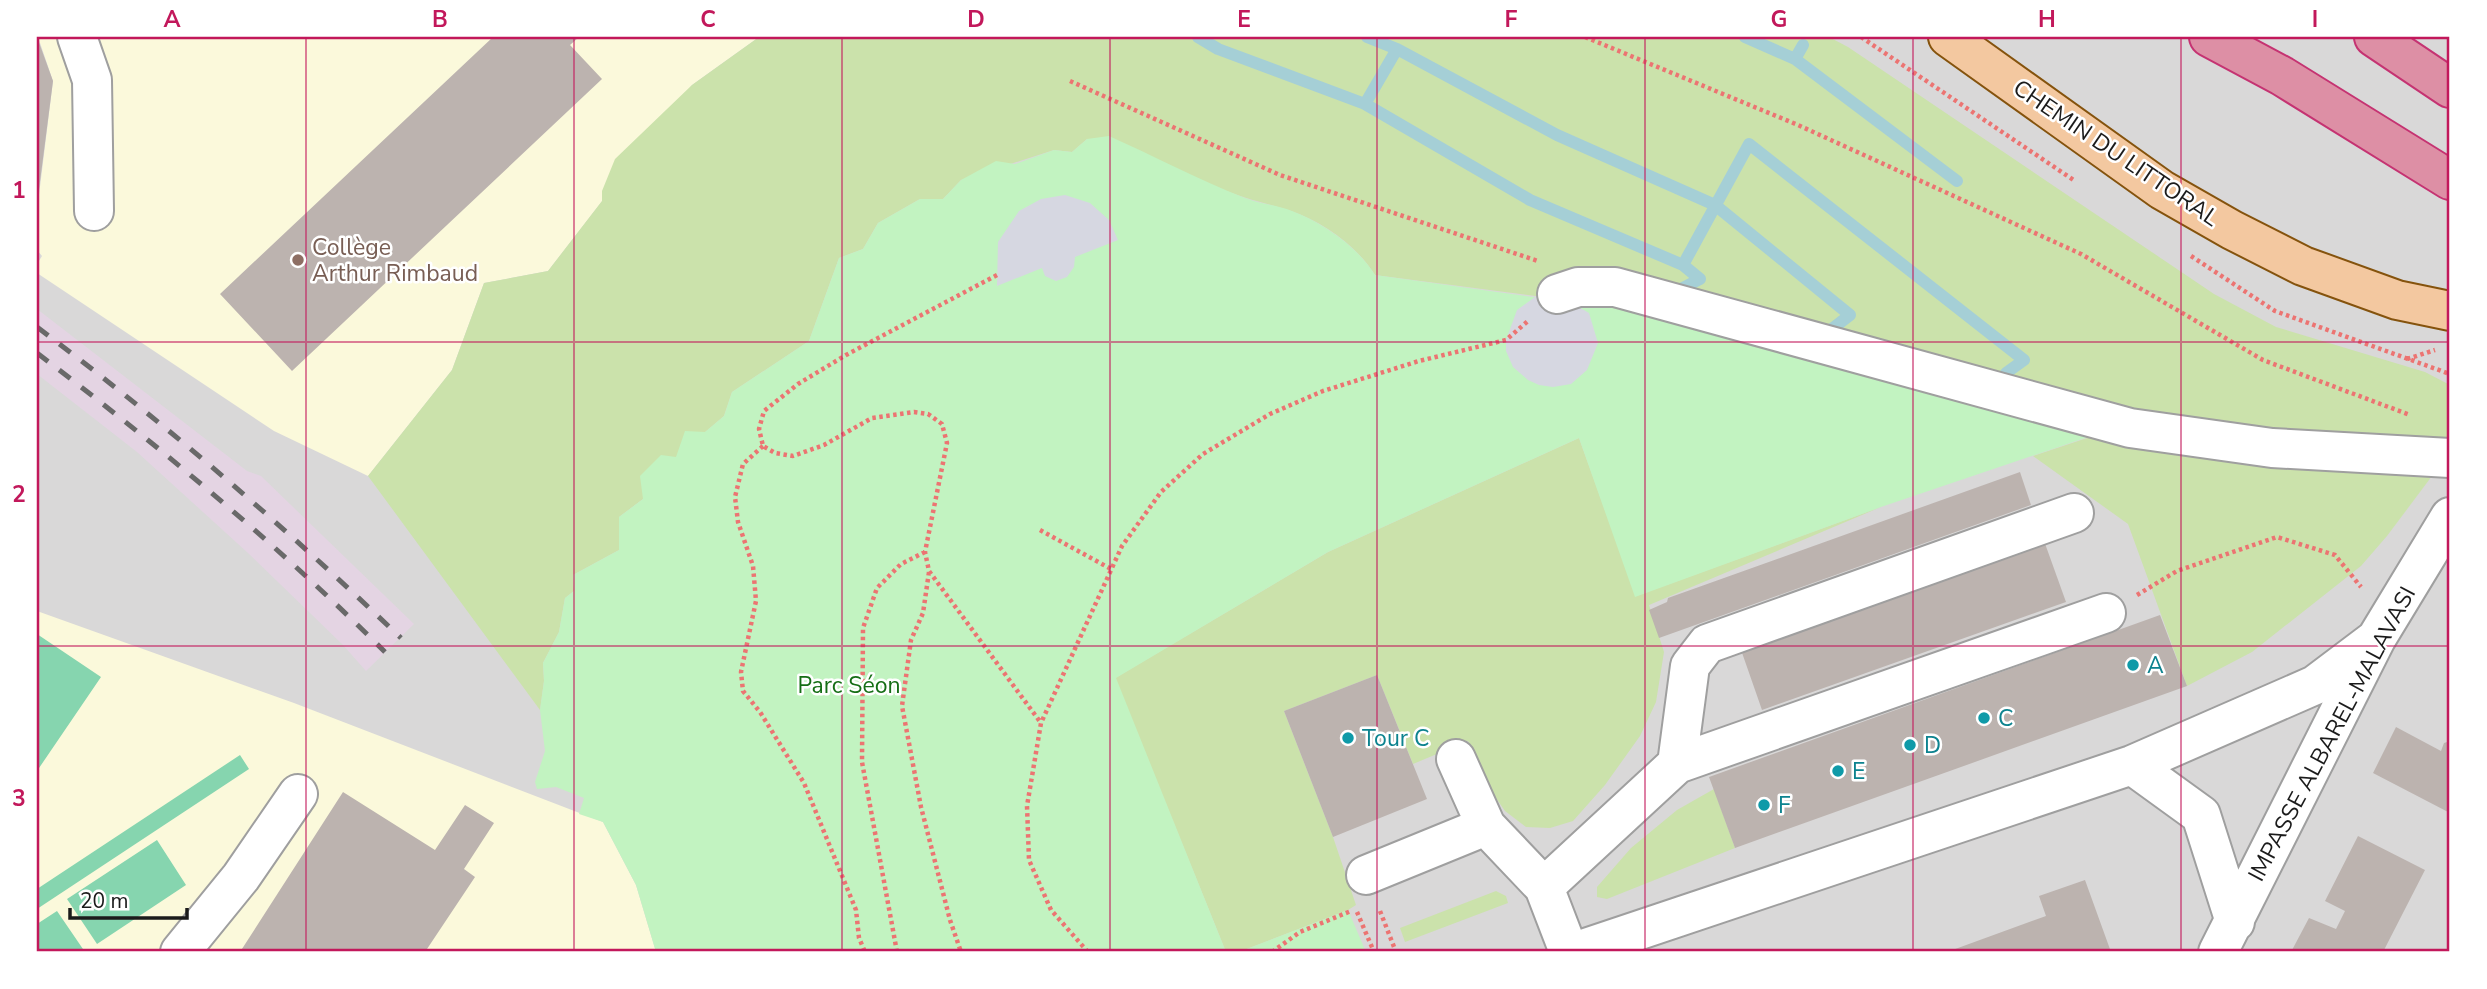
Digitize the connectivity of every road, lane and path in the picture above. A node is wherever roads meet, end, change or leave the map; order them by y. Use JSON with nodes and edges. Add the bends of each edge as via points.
{"nodes":[{"id":1,"x":77,"y":37,"type":"edge"},
{"id":2,"x":1586,"y":37,"type":"edge"},
{"id":3,"x":1948,"y":37,"type":"edge"},
{"id":4,"x":2209,"y":37,"type":"edge"},
{"id":5,"x":2374,"y":37,"type":"edge"},
{"id":6,"x":1070,"y":81,"type":"dead end"},
{"id":7,"x":2450,"y":88,"type":"edge"},
{"id":8,"x":2450,"y":180,"type":"edge"},
{"id":9,"x":94,"y":211,"type":"dead end"},
{"id":10,"x":997,"y":275,"type":"dead end"},
{"id":11,"x":1554,"y":280,"type":"junction"},
{"id":12,"x":2450,"y":311,"type":"edge"},
{"id":13,"x":2437,"y":350,"type":"dead end"},
{"id":14,"x":2407,"y":359,"type":"dead end"},
{"id":15,"x":763,"y":446,"type":"junction"},
{"id":16,"x":2450,"y":458,"type":"edge"},
{"id":17,"x":2074,"y":513,"type":"dead end"},
{"id":18,"x":2450,"y":517,"type":"edge"},
{"id":19,"x":1040,"y":530,"type":"dead end"},
{"id":20,"x":925,"y":552,"type":"junction"},
{"id":21,"x":1111,"y":569,"type":"junction"},
{"id":22,"x":2177,"y":570,"type":"dead end"},
{"id":23,"x":929,"y":571,"type":"junction"},
{"id":24,"x":2351,"y":575,"type":"dead end"},
{"id":25,"x":2106,"y":613,"type":"dead end"},
{"id":26,"x":2376,"y":639,"type":"junction"},
{"id":27,"x":1041,"y":723,"type":"junction"},
{"id":28,"x":1456,"y":759,"type":"dead end"},
{"id":29,"x":1677,"y":764,"type":"junction"},
{"id":30,"x":2132,"y":765,"type":"junction"},
{"id":31,"x":298,"y":794,"type":"dead end"},
{"id":32,"x":1486,"y":826,"type":"junction"},
{"id":33,"x":1366,"y":875,"type":"dead end"},
{"id":34,"x":1544,"y":887,"type":"junction"},
{"id":35,"x":2227,"y":937,"type":"edge"},
{"id":36,"x":180,"y":952,"type":"edge"},
{"id":37,"x":865,"y":952,"type":"edge"},
{"id":38,"x":897,"y":952,"type":"edge"},
{"id":39,"x":961,"y":952,"type":"edge"},
{"id":40,"x":1088,"y":952,"type":"edge"},
{"id":41,"x":1272,"y":952,"type":"edge"},
{"id":42,"x":1374,"y":952,"type":"edge"},
{"id":43,"x":1571,"y":952,"type":"edge"}],
"edges":[{"from":1,"to":9,"type":"street","via":[[92,80]]},
{"from":2,"to":16,"type":"path","via":[[1798,125],[2081,254],[2263,360],[2413,416],[2436,434]]},
{"from":3,"to":12,"type":"main road","name":"CHEMIN DU LITTORAL","via":[[2162,190],[2255,243],[2397,300]]},
{"from":4,"to":8,"type":"highway","via":[[2283,76]]},
{"from":5,"to":7,"type":"highway"},
{"from":6,"to":11,"type":"path","via":[[1280,175]]},
{"from":10,"to":15,"type":"path","via":[[798,384],[764,411]]},
{"from":11,"to":16,"type":"street","via":[[1578,287],[1615,287],[2130,428],[2273,448]]},
{"from":11,"to":21,"type":"path","via":[[1506,340],[1324,391],[1270,414],[1203,454],[1161,492]]},
{"from":13,"to":14,"type":"path"},
{"from":15,"to":20,"type":"path","via":[[793,456],[824,445],[872,418],[928,414],[942,424],[947,443]]},
{"from":15,"to":37,"type":"path","via":[[743,464],[735,497],[737,522],[753,566],[756,601],[741,672],[743,691],[804,783],[856,910]]},
{"from":17,"to":29,"type":"street","via":[[1707,644],[1690,666]]},
{"from":18,"to":26,"type":"street","name":"IMPASSE ALBAREL-MALAVASI"},
{"from":19,"to":21,"type":"path"},
{"from":20,"to":23,"type":"path"},
{"from":20,"to":38,"type":"path","via":[[901,564],[877,588],[863,628],[862,762]]},
{"from":21,"to":27,"type":"path"},
{"from":22,"to":24,"type":"path","via":[[2277,537],[2335,555]]},
{"from":23,"to":27,"type":"path"},
{"from":23,"to":39,"type":"path","via":[[923,613],[911,640],[902,706],[921,807]]},
{"from":25,"to":29,"type":"street"},
{"from":26,"to":30,"type":"street","via":[[2315,685]]},
{"from":26,"to":35,"type":"street","name":"IMPASSE ALBAREL-MALAVASI"},
{"from":27,"to":40,"type":"path","via":[[1027,806],[1029,860],[1051,910]]},
{"from":28,"to":32,"type":"street"},
{"from":29,"to":34,"type":"street"},
{"from":30,"to":35,"type":"street","via":[[2202,815]]},
{"from":30,"to":43,"type":"street"},
{"from":31,"to":36,"type":"street","via":[[241,877]]},
{"from":32,"to":33,"type":"street"},
{"from":32,"to":34,"type":"street"},
{"from":34,"to":43,"type":"street"},
{"from":41,"to":42,"type":"path","via":[[1300,932],[1356,909]]}]}
